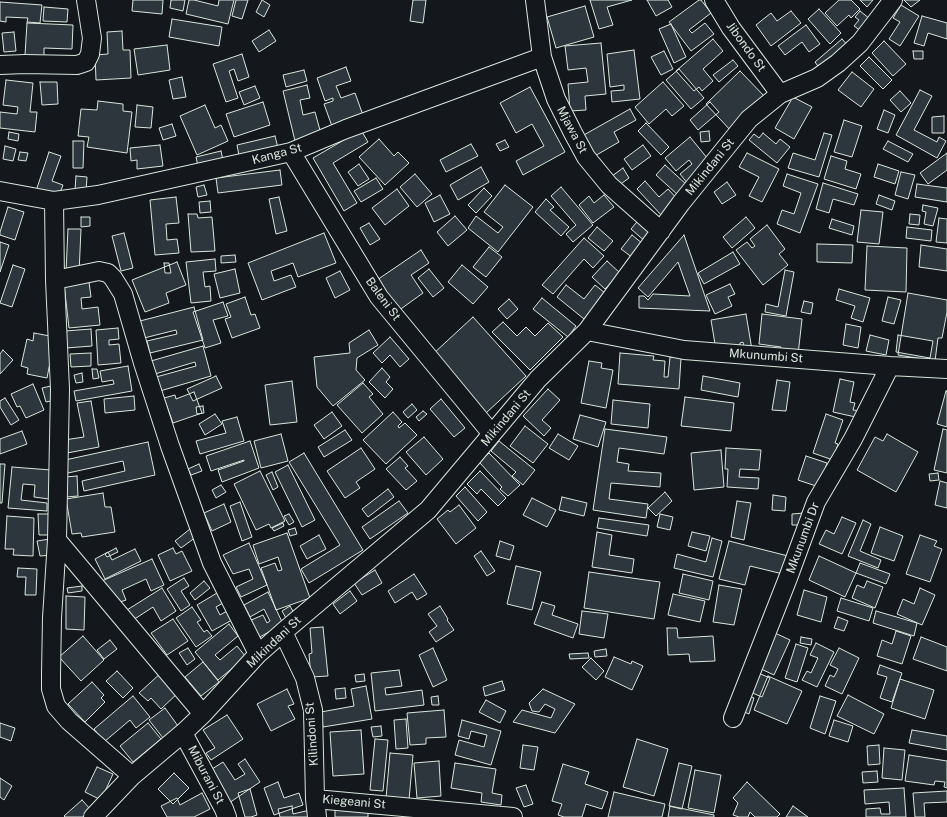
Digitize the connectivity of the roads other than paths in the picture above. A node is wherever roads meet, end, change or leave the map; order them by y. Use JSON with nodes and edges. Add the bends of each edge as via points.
{"nodes":[{"id":1,"x":86,"y":0,"type":"edge"},
{"id":2,"x":535,"y":0,"type":"edge"},
{"id":3,"x":714,"y":0,"type":"edge"},
{"id":4,"x":892,"y":0,"type":"edge"},
{"id":5,"x":542,"y":57,"type":"junction"},
{"id":6,"x":0,"y":65,"type":"edge"},
{"id":7,"x":780,"y":94,"type":"junction"},
{"id":8,"x":291,"y":152,"type":"junction"},
{"id":9,"x":0,"y":191,"type":"edge"},
{"id":10,"x":54,"y":201,"type":"junction"},
{"id":11,"x":661,"y":231,"type":"junction"},
{"id":12,"x":56,"y":280,"type":"junction"},
{"id":13,"x":587,"y":331,"type":"junction"},
{"id":14,"x":890,"y":366,"type":"junction"},
{"id":15,"x":947,"y":369,"type":"edge"},
{"id":16,"x":492,"y":434,"type":"junction"},
{"id":17,"x":57,"y":540,"type":"junction"},
{"id":18,"x":283,"y":632,"type":"junction"},
{"id":19,"x":258,"y":654,"type":"junction"},
{"id":20,"x":203,"y":714,"type":"junction"},
{"id":21,"x":733,"y":718,"type":"dead end"},
{"id":22,"x":183,"y":733,"type":"junction"},
{"id":23,"x":132,"y":776,"type":"junction"},
{"id":24,"x":315,"y":799,"type":"junction"},
{"id":25,"x":93,"y":817,"type":"edge"},
{"id":26,"x":227,"y":817,"type":"edge"},
{"id":27,"x":317,"y":817,"type":"edge"},
{"id":28,"x":512,"y":817,"type":"edge"}],
"edges":[{"from":1,"to":6,"type":"street","via":[[92,38],[86,62],[77,65]]},
{"from":2,"to":5,"type":"street","name":"Mjawa St"},
{"from":3,"to":7,"type":"street","name":"Jibondo St","via":[[731,28]]},
{"from":4,"to":7,"type":"street","name":"Mikindani St","via":[[860,44],[838,63],[817,78]]},
{"from":5,"to":8,"type":"street","name":"Kanga St","via":[[346,129]]},
{"from":5,"to":11,"type":"street","name":"Mjawa St","via":[[556,99],[586,157],[609,185]]},
{"from":7,"to":11,"type":"street","name":"Mikindani St","via":[[749,119]]},
{"from":8,"to":10,"type":"street","name":"Kanga St","via":[[98,196]]},
{"from":8,"to":16,"type":"street","name":"Baleni St","via":[[379,297]]},
{"from":9,"to":10,"type":"street","name":"Kanga St"},
{"from":10,"to":12,"type":"street"},
{"from":11,"to":13,"type":"street","name":"Mikindani St"},
{"from":12,"to":17,"type":"street","via":[[60,389]]},
{"from":12,"to":19,"type":"street","via":[[99,272],[108,273],[123,294],[143,363],[212,563]]},
{"from":13,"to":14,"type":"street","name":"Mkunumbi St","via":[[684,350]]},
{"from":13,"to":16,"type":"street","name":"Mikindani St","via":[[538,379]]},
{"from":14,"to":15,"type":"street","name":"Mkunumbi St"},
{"from":14,"to":21,"type":"street","name":"Mkunumbi Dr","via":[[853,439],[816,502]]},
{"from":16,"to":18,"type":"street","name":"Mikindani St","via":[[428,510]]},
{"from":17,"to":20,"type":"street"},
{"from":17,"to":23,"type":"street","via":[[51,674],[51,689],[56,706],[69,721]]},
{"from":18,"to":19,"type":"street","name":"Mikindani St"},
{"from":18,"to":24,"type":"street","name":"Kilindoni St","via":[[305,678],[313,710]]},
{"from":19,"to":20,"type":"street","name":"Mikindani St"},
{"from":20,"to":22,"type":"street","name":"Mikindani St"},
{"from":22,"to":23,"type":"street","name":"Mikindani St"},
{"from":22,"to":26,"type":"street","name":"Miburani St"},
{"from":23,"to":25,"type":"street","name":"Mikindani St"},
{"from":24,"to":27,"type":"street","name":"Kilindoni St"},
{"from":24,"to":28,"type":"street","name":"Kiegeani St"}]}
